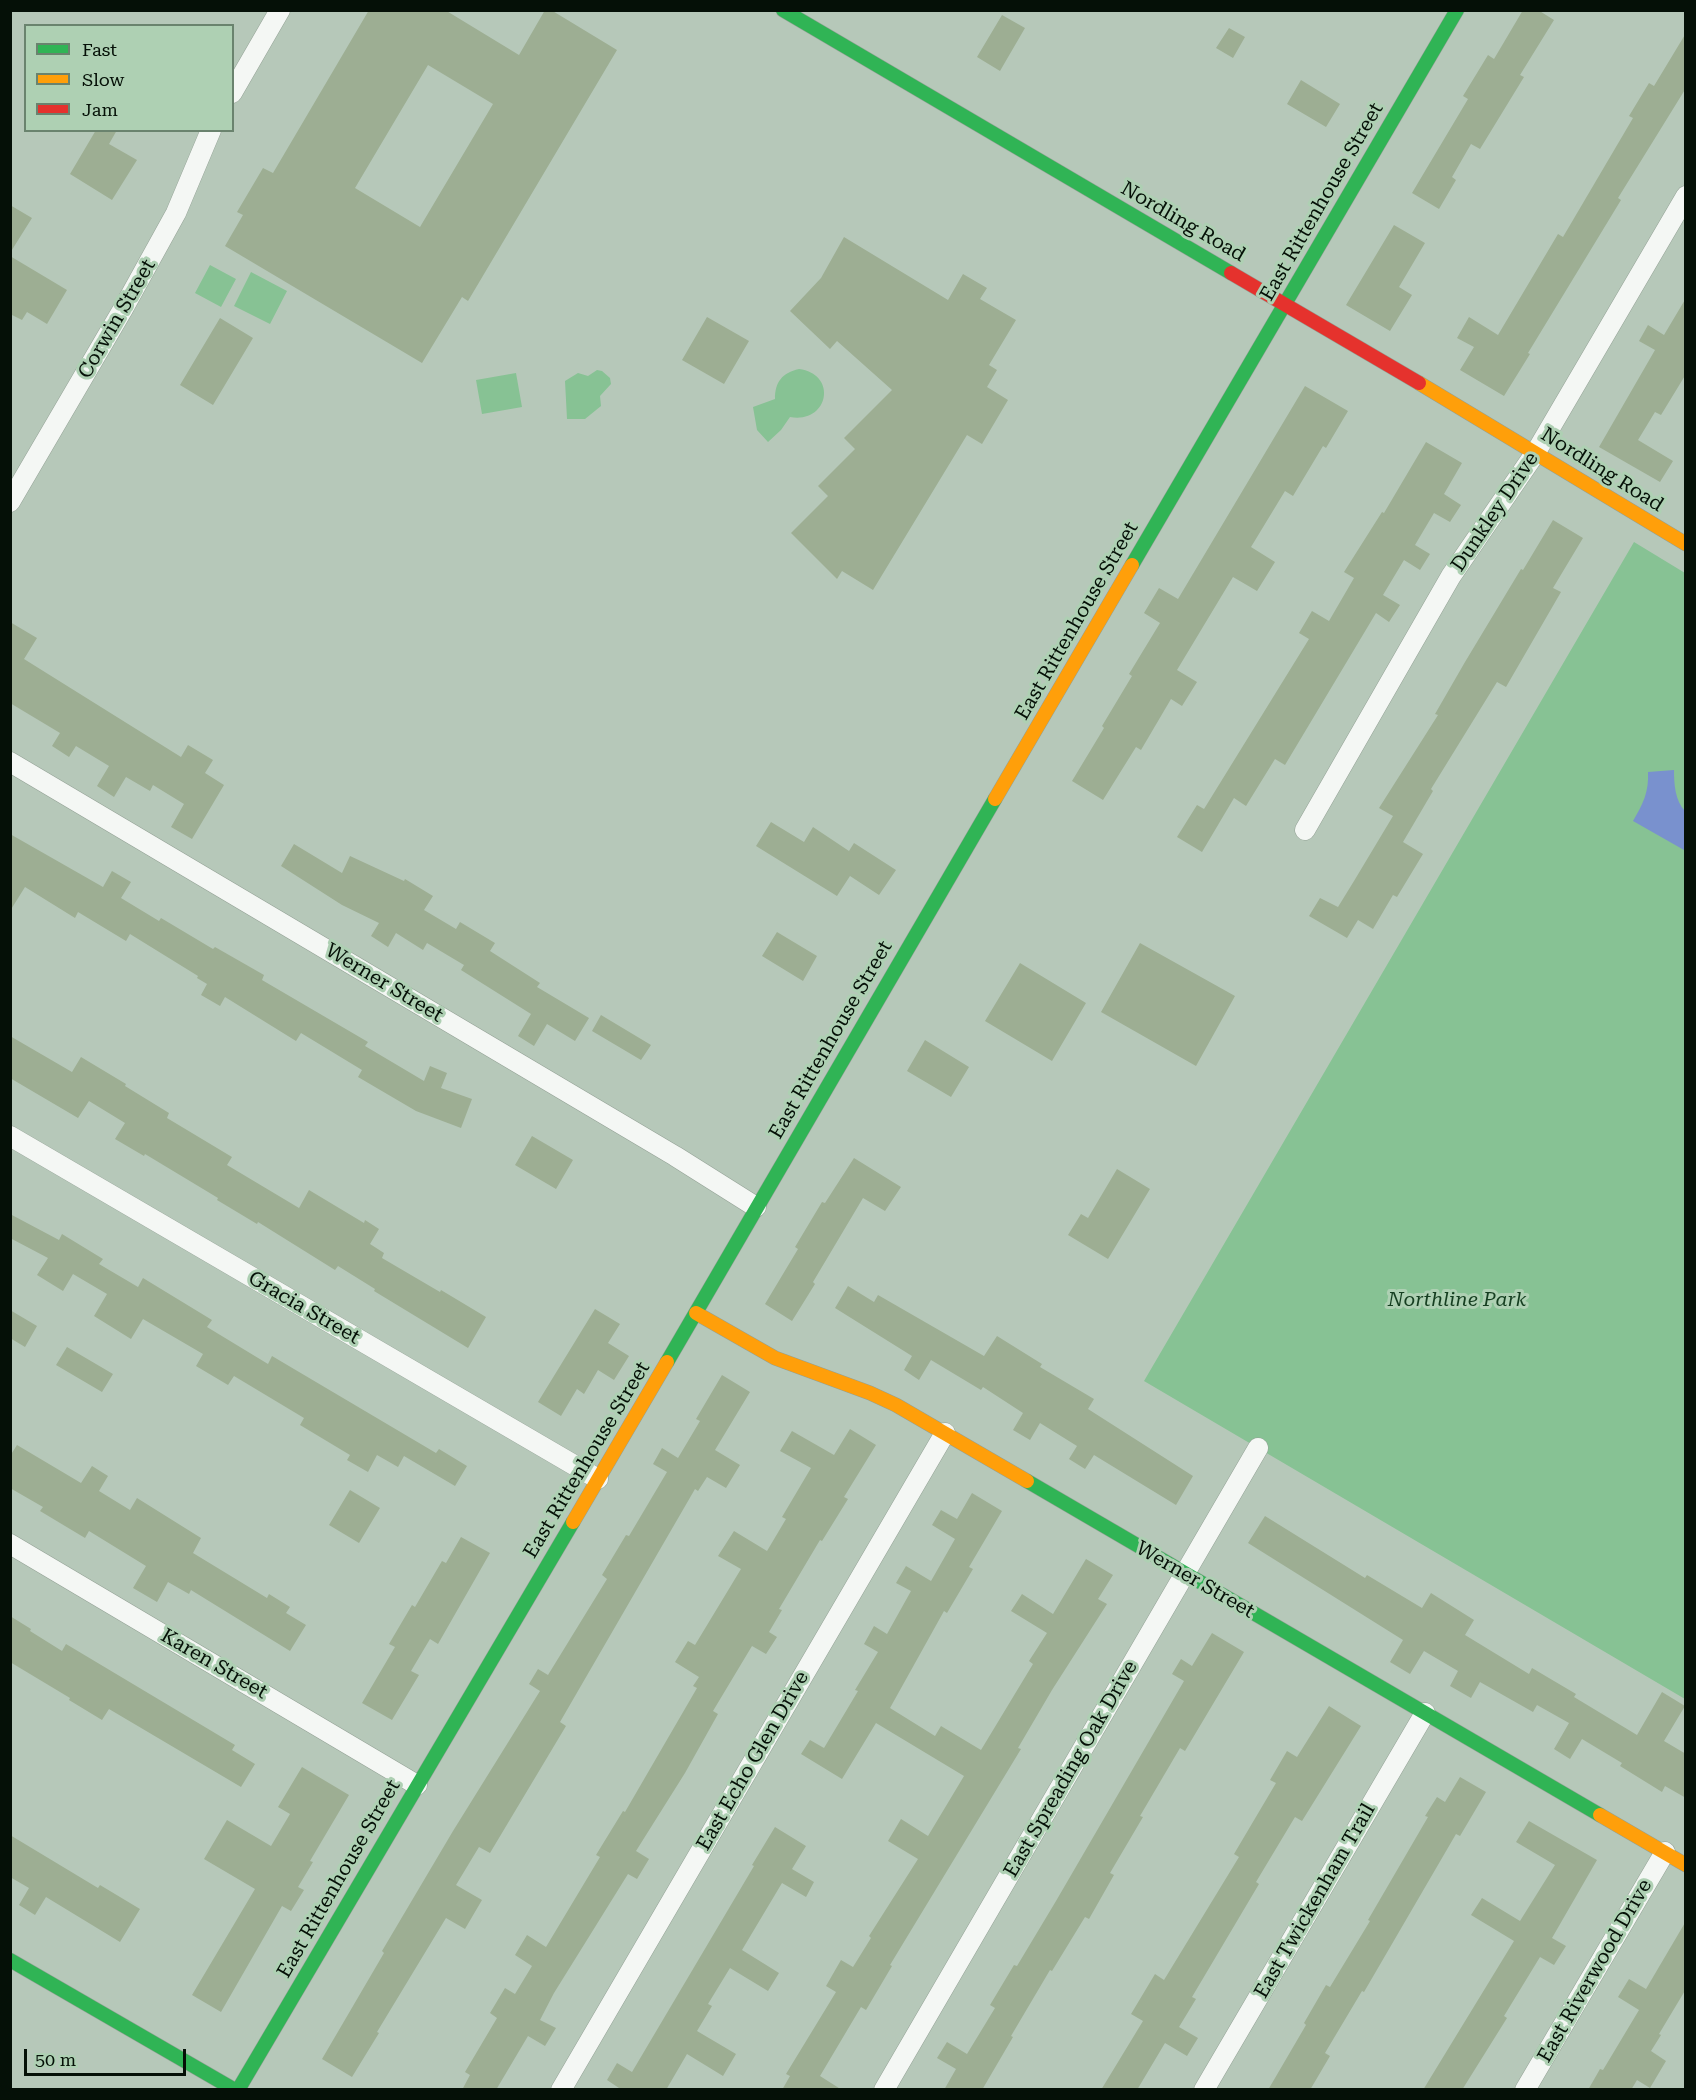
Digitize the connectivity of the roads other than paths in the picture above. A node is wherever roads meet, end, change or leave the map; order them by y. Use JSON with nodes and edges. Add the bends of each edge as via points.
{"nodes":[{"id":1,"x":280,"y":10,"type":"edge"},
{"id":2,"x":783,"y":10,"type":"edge"},
{"id":3,"x":1457,"y":10,"type":"edge"},
{"id":4,"x":234,"y":90,"type":"edge"},
{"id":5,"x":210,"y":132,"type":"edge"},
{"id":6,"x":1686,"y":196,"type":"edge"},
{"id":7,"x":1285,"y":304,"type":"junction"},
{"id":8,"x":1536,"y":452,"type":"junction"},
{"id":9,"x":10,"y":502,"type":"edge"},
{"id":10,"x":1686,"y":544,"type":"edge"},
{"id":11,"x":10,"y":762,"type":"edge"},
{"id":12,"x":1305,"y":830,"type":"dead end"},
{"id":13,"x":10,"y":1136,"type":"edge"},
{"id":14,"x":756,"y":1207,"type":"junction"},
{"id":15,"x":696,"y":1313,"type":"junction"},
{"id":16,"x":945,"y":1433,"type":"junction"},
{"id":17,"x":1258,"y":1448,"type":"dead end"},
{"id":18,"x":598,"y":1479,"type":"junction"},
{"id":19,"x":10,"y":1544,"type":"edge"},
{"id":20,"x":1185,"y":1574,"type":"junction"},
{"id":21,"x":1425,"y":1713,"type":"junction"},
{"id":22,"x":417,"y":1785,"type":"junction"},
{"id":23,"x":1665,"y":1852,"type":"junction"},
{"id":24,"x":1686,"y":1865,"type":"edge"},
{"id":25,"x":10,"y":1960,"type":"edge"},
{"id":26,"x":236,"y":2090,"type":"edge"},
{"id":27,"x":561,"y":2090,"type":"edge"},
{"id":28,"x":884,"y":2090,"type":"edge"},
{"id":29,"x":1204,"y":2090,"type":"edge"},
{"id":30,"x":1526,"y":2090,"type":"edge"}],
"edges":[{"from":1,"to":4,"type":"street"},
{"from":2,"to":7,"type":"street","name":"Nordling Road"},
{"from":3,"to":7,"type":"street","name":"East Rittenhouse Street"},
{"from":5,"to":9,"type":"street","name":"Corwin Street","via":[[176,213]]},
{"from":6,"to":8,"type":"street","name":"Dunkley Drive"},
{"from":7,"to":8,"type":"street","name":"Nordling Road"},
{"from":7,"to":14,"type":"street","name":"East Rittenhouse Street"},
{"from":8,"to":10,"type":"street","name":"Nordling Road"},
{"from":8,"to":12,"type":"street","name":"Dunkley Drive","via":[[1451,576]]},
{"from":11,"to":14,"type":"street","name":"Werner Street"},
{"from":13,"to":18,"type":"street","name":"Gracia Street"},
{"from":14,"to":15,"type":"street","name":"East Rittenhouse Street"},
{"from":15,"to":16,"type":"street","name":"Werner Street","via":[[775,1358],[870,1393]]},
{"from":15,"to":18,"type":"street","name":"East Rittenhouse Street"},
{"from":16,"to":20,"type":"street","name":"Werner Street"},
{"from":16,"to":27,"type":"street","name":"East Echo Glen Drive"},
{"from":17,"to":20,"type":"street","name":"East Spreading Oak Drive"},
{"from":18,"to":22,"type":"street","name":"East Rittenhouse Street"},
{"from":19,"to":22,"type":"street","name":"Karen Street"},
{"from":20,"to":21,"type":"street","name":"Werner Street"},
{"from":20,"to":28,"type":"street","name":"East Spreading Oak Drive"},
{"from":21,"to":23,"type":"street","name":"Werner Street"},
{"from":21,"to":29,"type":"street","name":"East Twickenham Trail"},
{"from":22,"to":26,"type":"street","name":"East Rittenhouse Street"},
{"from":23,"to":24,"type":"street","name":"Werner Street"},
{"from":23,"to":30,"type":"street","name":"East Riverwood Drive"},
{"from":25,"to":26,"type":"street"}]}
